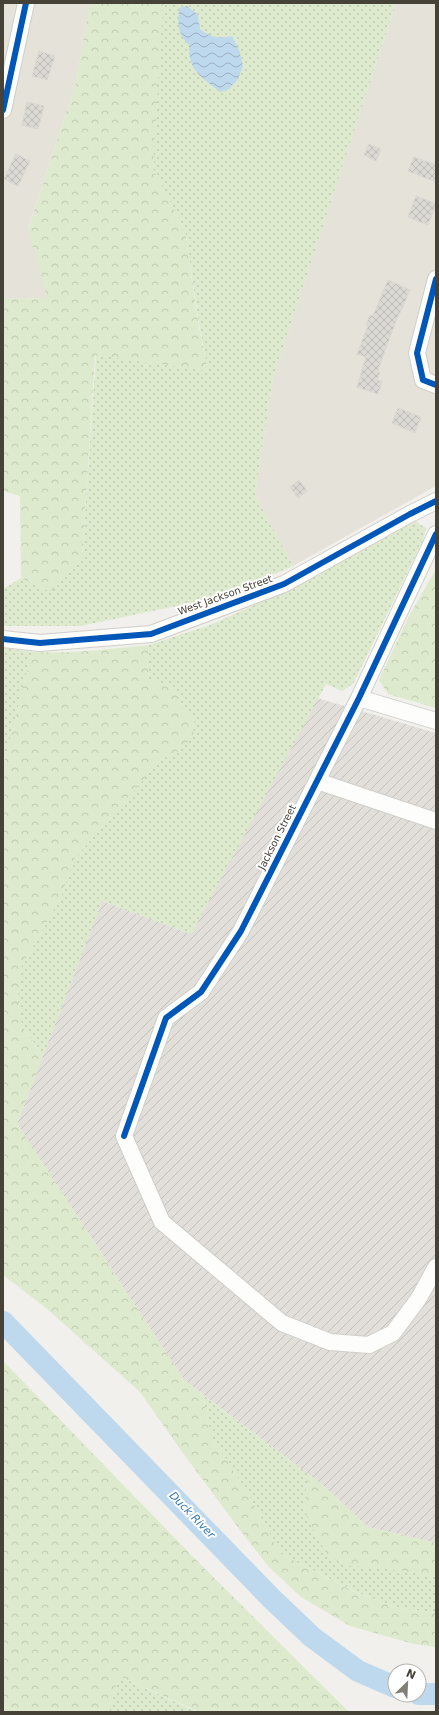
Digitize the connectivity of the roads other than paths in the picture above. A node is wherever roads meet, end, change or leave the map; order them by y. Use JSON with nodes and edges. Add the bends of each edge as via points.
{"nodes":[{"id":1,"x":26,"y":3,"type":"edge"},
{"id":2,"x":3,"y":110,"type":"edge"},
{"id":3,"x":436,"y":279,"type":"edge"},
{"id":4,"x":436,"y":385,"type":"edge"},
{"id":5,"x":436,"y":501,"type":"edge"},
{"id":6,"x":436,"y":534,"type":"edge"},
{"id":7,"x":3,"y":638,"type":"edge"},
{"id":8,"x":359,"y":698,"type":"junction"},
{"id":9,"x":436,"y":721,"type":"edge"},
{"id":10,"x":317,"y":781,"type":"junction"},
{"id":11,"x":436,"y":821,"type":"edge"},
{"id":12,"x":436,"y":1267,"type":"edge"}],
"edges":[{"from":1,"to":2,"type":"street"},
{"from":3,"to":4,"type":"street","via":[[417,353],[423,380]]},
{"from":5,"to":7,"type":"street","name":"West Jackson Street","via":[[284,584],[152,634],[40,643]]},
{"from":6,"to":8,"type":"street","name":"Jackson Street"},
{"from":8,"to":9,"type":"street"},
{"from":8,"to":10,"type":"street","name":"Jackson Street"},
{"from":10,"to":11,"type":"street"},
{"from":10,"to":12,"type":"street","name":"Jackson Street","via":[[241,931],[201,992],[166,1018],[124,1136],[162,1222],[282,1323],[330,1342],[368,1345],[393,1333],[419,1298]]}]}
